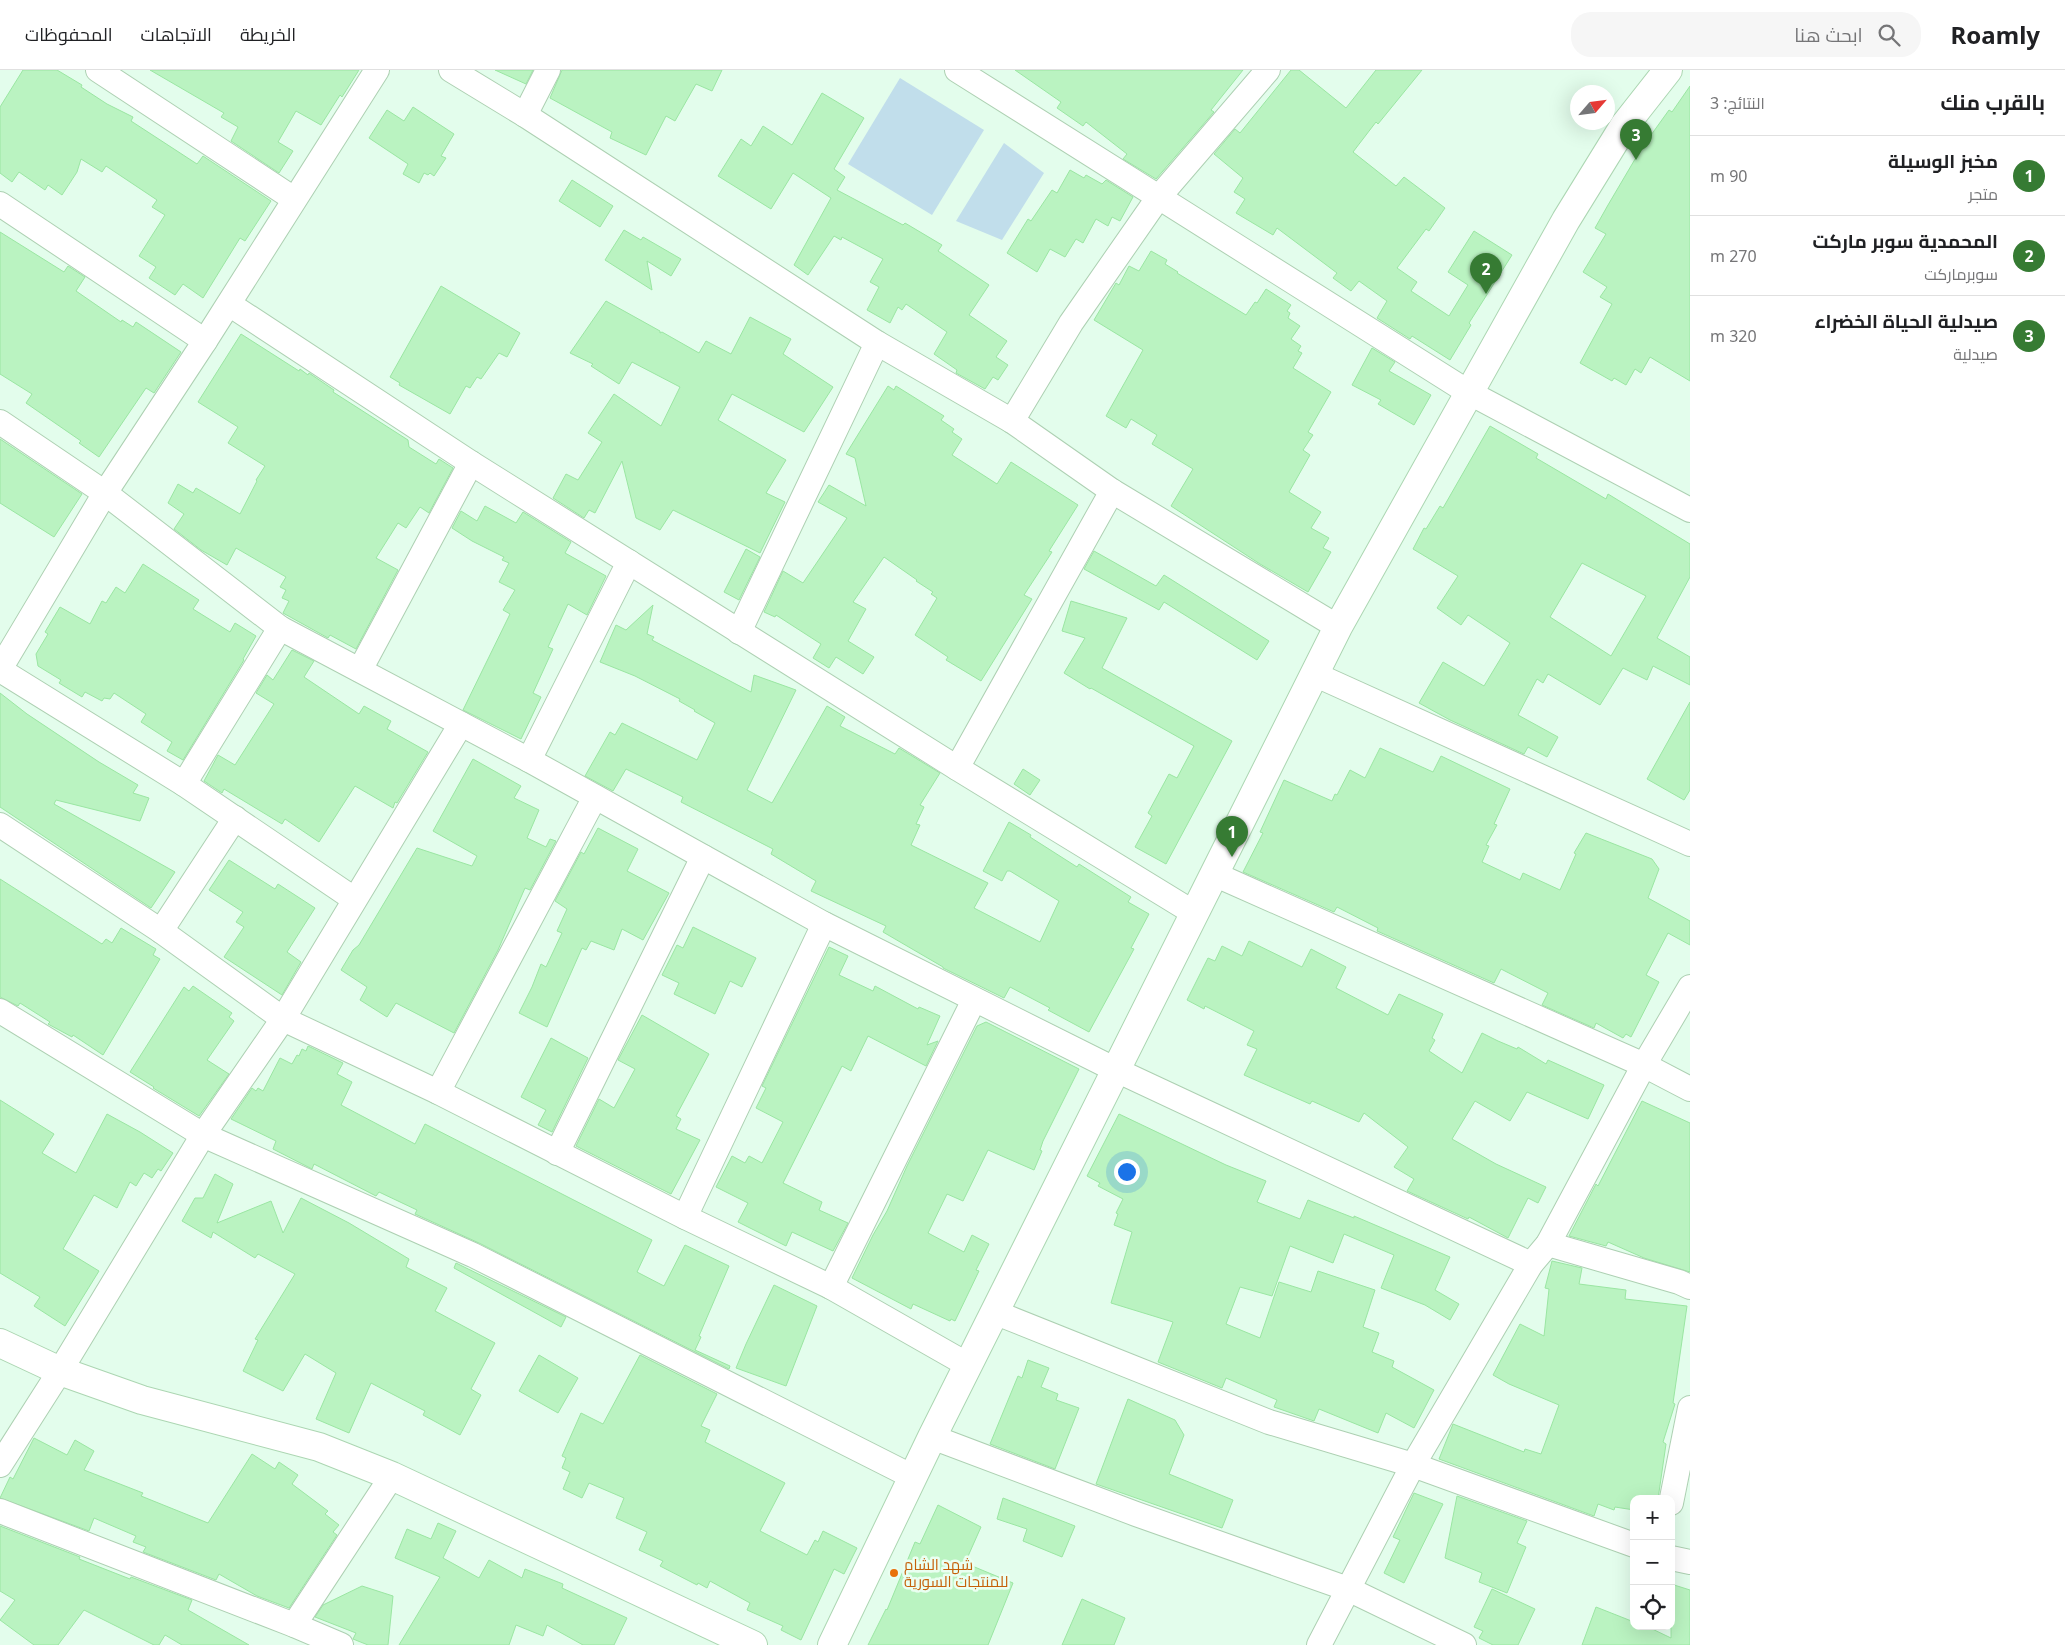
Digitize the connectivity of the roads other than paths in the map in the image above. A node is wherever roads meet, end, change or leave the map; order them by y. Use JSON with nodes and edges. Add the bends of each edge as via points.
{"nodes":[{"id":1,"x":98,"y":70,"type":"edge"},
{"id":2,"x":377,"y":70,"type":"edge"},
{"id":3,"x":451,"y":70,"type":"edge"},
{"id":4,"x":548,"y":70,"type":"edge"},
{"id":5,"x":957,"y":70,"type":"edge"},
{"id":6,"x":1268,"y":70,"type":"edge"},
{"id":7,"x":1668,"y":70,"type":"edge"},
{"id":8,"x":525,"y":115,"type":"junction"},
{"id":9,"x":1158,"y":198,"type":"junction"},
{"id":10,"x":294,"y":199,"type":"junction"},
{"id":11,"x":0,"y":204,"type":"edge"},
{"id":12,"x":229,"y":304,"type":"junction"},
{"id":13,"x":205,"y":341,"type":"junction"},
{"id":14,"x":877,"y":342,"type":"junction"},
{"id":15,"x":1468,"y":392,"type":"junction"},
{"id":16,"x":1012,"y":421,"type":"junction"},
{"id":17,"x":0,"y":422,"type":"edge"},
{"id":18,"x":471,"y":463,"type":"junction"},
{"id":19,"x":1112,"y":491,"type":"junction"},
{"id":20,"x":105,"y":493,"type":"junction"},
{"id":21,"x":1690,"y":509,"type":"edge"},
{"id":22,"x":629,"y":562,"type":"junction"},
{"id":23,"x":1338,"y":627,"type":"junction"},
{"id":24,"x":280,"y":628,"type":"junction"},
{"id":25,"x":738,"y":632,"type":"junction"},
{"id":26,"x":0,"y":670,"type":"edge"},
{"id":27,"x":360,"y":670,"type":"junction"},
{"id":28,"x":1314,"y":674,"type":"junction"},
{"id":29,"x":461,"y":724,"type":"junction"},
{"id":30,"x":529,"y":760,"type":"junction"},
{"id":31,"x":957,"y":768,"type":"junction"},
{"id":32,"x":184,"y":784,"type":"junction"},
{"id":33,"x":595,"y":797,"type":"junction"},
{"id":34,"x":235,"y":818,"type":"junction"},
{"id":35,"x":0,"y":825,"type":"edge"},
{"id":36,"x":1690,"y":844,"type":"edge"},
{"id":37,"x":704,"y":857,"type":"junction"},
{"id":38,"x":1214,"y":874,"type":"junction"},
{"id":39,"x":354,"y":899,"type":"junction"},
{"id":40,"x":1194,"y":914,"type":"junction"},
{"id":41,"x":824,"y":924,"type":"junction"},
{"id":42,"x":161,"y":931,"type":"junction"},
{"id":43,"x":1690,"y":987,"type":"edge"},
{"id":44,"x":974,"y":1000,"type":"junction"},
{"id":45,"x":0,"y":1011,"type":"edge"},
{"id":46,"x":283,"y":1020,"type":"junction"},
{"id":47,"x":1644,"y":1065,"type":"junction"},
{"id":48,"x":1116,"y":1070,"type":"junction"},
{"id":49,"x":1690,"y":1089,"type":"edge"},
{"id":50,"x":438,"y":1092,"type":"junction"},
{"id":51,"x":204,"y":1135,"type":"junction"},
{"id":52,"x":557,"y":1153,"type":"junction"},
{"id":53,"x":685,"y":1217,"type":"junction"},
{"id":54,"x":1548,"y":1244,"type":"junction"},
{"id":55,"x":1531,"y":1264,"type":"junction"},
{"id":56,"x":830,"y":1287,"type":"junction"},
{"id":57,"x":1690,"y":1287,"type":"edge"},
{"id":58,"x":994,"y":1312,"type":"junction"},
{"id":59,"x":0,"y":1343,"type":"edge"},
{"id":60,"x":968,"y":1365,"type":"junction"},
{"id":61,"x":60,"y":1371,"type":"junction"},
{"id":62,"x":1689,"y":1417,"type":"edge"},
{"id":63,"x":932,"y":1437,"type":"junction"},
{"id":64,"x":0,"y":1465,"type":"edge"},
{"id":65,"x":1413,"y":1465,"type":"junction"},
{"id":66,"x":392,"y":1476,"type":"junction"},
{"id":67,"x":912,"y":1477,"type":"junction"},
{"id":68,"x":1673,"y":1495,"type":"edge"},
{"id":69,"x":0,"y":1512,"type":"edge"},
{"id":70,"x":1630,"y":1545,"type":"edge"},
{"id":71,"x":1675,"y":1559,"type":"edge"},
{"id":72,"x":1690,"y":1562,"type":"edge"},
{"id":73,"x":1348,"y":1589,"type":"junction"},
{"id":74,"x":294,"y":1625,"type":"junction"},
{"id":75,"x":743,"y":1643,"type":"edge"},
{"id":76,"x":341,"y":1645,"type":"edge"},
{"id":77,"x":832,"y":1645,"type":"edge"},
{"id":78,"x":1319,"y":1645,"type":"edge"},
{"id":79,"x":1464,"y":1645,"type":"edge"}],
"edges":[{"from":1,"to":10,"type":"street"},
{"from":2,"to":10,"type":"street"},
{"from":3,"to":8,"type":"street"},
{"from":4,"to":8,"type":"street"},
{"from":5,"to":9,"type":"street"},
{"from":6,"to":9,"type":"street"},
{"from":7,"to":15,"type":"street","via":[[1624,126]]},
{"from":8,"to":14,"type":"street"},
{"from":9,"to":15,"type":"street"},
{"from":9,"to":16,"type":"street","via":[[1071,323]]},
{"from":10,"to":12,"type":"street"},
{"from":11,"to":13,"type":"street"},
{"from":12,"to":13,"type":"street"},
{"from":12,"to":18,"type":"street"},
{"from":13,"to":20,"type":"street"},
{"from":14,"to":16,"type":"street"},
{"from":14,"to":25,"type":"street"},
{"from":15,"to":21,"type":"street"},
{"from":15,"to":23,"type":"street"},
{"from":16,"to":19,"type":"street"},
{"from":17,"to":20,"type":"street"},
{"from":18,"to":22,"type":"street"},
{"from":18,"to":27,"type":"street"},
{"from":19,"to":23,"type":"street"},
{"from":19,"to":31,"type":"street"},
{"from":20,"to":24,"type":"street"},
{"from":20,"to":26,"type":"street"},
{"from":22,"to":25,"type":"street"},
{"from":22,"to":30,"type":"street"},
{"from":23,"to":28,"type":"street"},
{"from":24,"to":27,"type":"street"},
{"from":24,"to":32,"type":"street"},
{"from":25,"to":31,"type":"street"},
{"from":26,"to":32,"type":"street"},
{"from":27,"to":29,"type":"street"},
{"from":28,"to":36,"type":"street"},
{"from":28,"to":38,"type":"street"},
{"from":29,"to":30,"type":"street"},
{"from":29,"to":39,"type":"street"},
{"from":30,"to":33,"type":"street"},
{"from":31,"to":40,"type":"street"},
{"from":32,"to":34,"type":"street"},
{"from":33,"to":37,"type":"street"},
{"from":33,"to":50,"type":"street"},
{"from":34,"to":39,"type":"street"},
{"from":34,"to":42,"type":"street"},
{"from":35,"to":42,"type":"street"},
{"from":37,"to":41,"type":"street"},
{"from":37,"to":52,"type":"street"},
{"from":38,"to":40,"type":"street"},
{"from":38,"to":47,"type":"street"},
{"from":39,"to":46,"type":"street"},
{"from":40,"to":48,"type":"street"},
{"from":41,"to":44,"type":"street"},
{"from":41,"to":53,"type":"street"},
{"from":42,"to":46,"type":"street"},
{"from":43,"to":47,"type":"street"},
{"from":44,"to":48,"type":"street"},
{"from":44,"to":56,"type":"street"},
{"from":45,"to":51,"type":"street"},
{"from":46,"to":50,"type":"street"},
{"from":46,"to":51,"type":"street"},
{"from":47,"to":49,"type":"street"},
{"from":47,"to":54,"type":"street"},
{"from":48,"to":55,"type":"street"},
{"from":48,"to":58,"type":"street"},
{"from":50,"to":52,"type":"street"},
{"from":51,"to":61,"type":"street"},
{"from":51,"to":67,"type":"street","via":[[473,1255]]},
{"from":52,"to":53,"type":"street"},
{"from":53,"to":56,"type":"street"},
{"from":54,"to":55,"type":"street"},
{"from":54,"to":57,"type":"street"},
{"from":55,"to":65,"type":"street"},
{"from":56,"to":60,"type":"street"},
{"from":58,"to":60,"type":"street"},
{"from":58,"to":65,"type":"street","via":[[1269,1422]]},
{"from":59,"to":61,"type":"street"},
{"from":60,"to":63,"type":"street"},
{"from":61,"to":64,"type":"street"},
{"from":61,"to":66,"type":"street","via":[[142,1400],[319,1447]]},
{"from":62,"to":68,"type":"street"},
{"from":63,"to":67,"type":"street"},
{"from":63,"to":73,"type":"street"},
{"from":65,"to":70,"type":"street"},
{"from":65,"to":73,"type":"street"},
{"from":66,"to":74,"type":"street"},
{"from":66,"to":75,"type":"street"},
{"from":67,"to":77,"type":"street"},
{"from":69,"to":74,"type":"street"},
{"from":71,"to":72,"type":"street"},
{"from":73,"to":78,"type":"street"},
{"from":73,"to":79,"type":"street"},
{"from":74,"to":76,"type":"street"}]}
